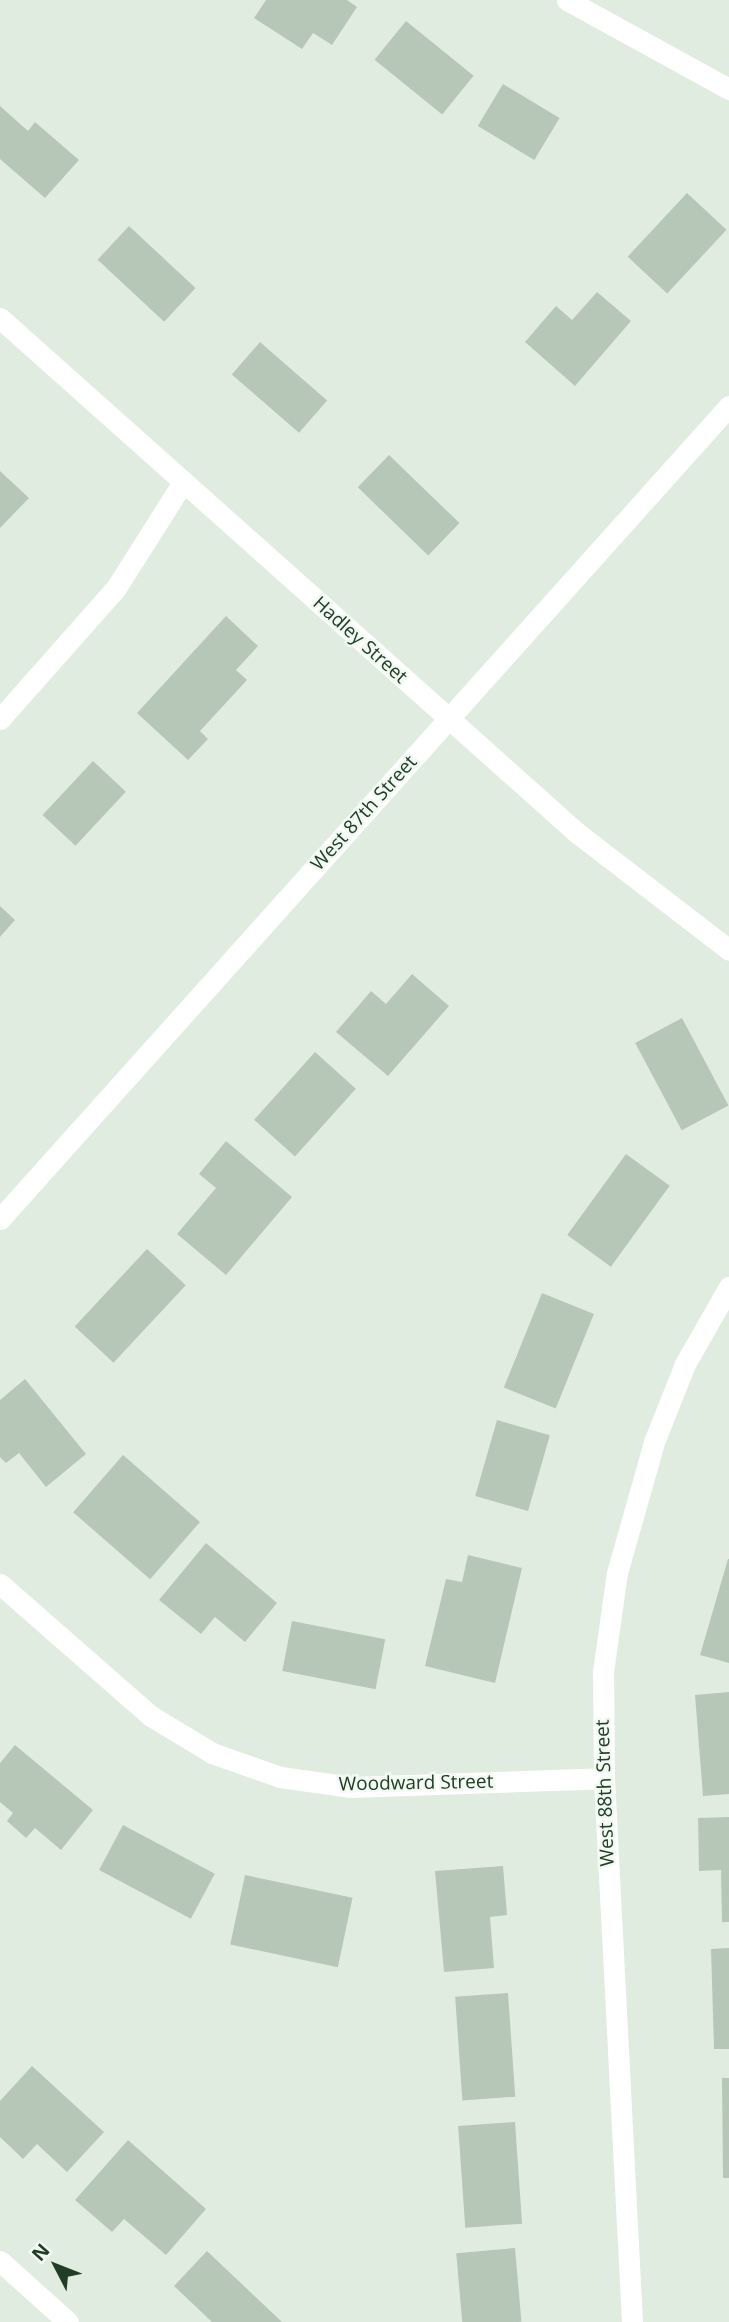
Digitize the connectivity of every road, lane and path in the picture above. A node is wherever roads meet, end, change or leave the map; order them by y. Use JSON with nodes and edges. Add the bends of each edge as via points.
{"nodes":[{"id":1,"x":567,"y":0,"type":"edge"},
{"id":2,"x":729,"y":89,"type":"edge"},
{"id":3,"x":0,"y":318,"type":"edge"},
{"id":4,"x":729,"y":406,"type":"edge"},
{"id":5,"x":183,"y":482,"type":"junction"},
{"id":6,"x":0,"y":719,"type":"edge"},
{"id":7,"x":448,"y":719,"type":"junction"},
{"id":8,"x":729,"y":950,"type":"edge"},
{"id":9,"x":0,"y":1219,"type":"edge"},
{"id":10,"x":729,"y":1287,"type":"edge"},
{"id":11,"x":0,"y":1584,"type":"edge"},
{"id":12,"x":604,"y":1778,"type":"junction"},
{"id":13,"x":0,"y":2261,"type":"edge"},
{"id":14,"x":68,"y":2322,"type":"edge"},
{"id":15,"x":632,"y":2322,"type":"edge"}],
"edges":[{"from":1,"to":2,"type":"street"},
{"from":3,"to":5,"type":"street","name":"Hadley Street"},
{"from":4,"to":7,"type":"street","name":"West 87th Street"},
{"from":5,"to":6,"type":"street","via":[[116,588]]},
{"from":5,"to":7,"type":"street","name":"Hadley Street"},
{"from":7,"to":8,"type":"street","name":"Hadley Street","via":[[576,832]]},
{"from":7,"to":9,"type":"street","name":"West 87th Street"},
{"from":10,"to":12,"type":"street","name":"West 88th Street","via":[[685,1364],[654,1442],[617,1573],[603,1672]]},
{"from":11,"to":12,"type":"street","name":"Woodward Street","via":[[151,1716],[212,1753],[280,1777],[351,1787]]},
{"from":12,"to":15,"type":"street","name":"West 88th Street"},
{"from":13,"to":14,"type":"street"}]}
